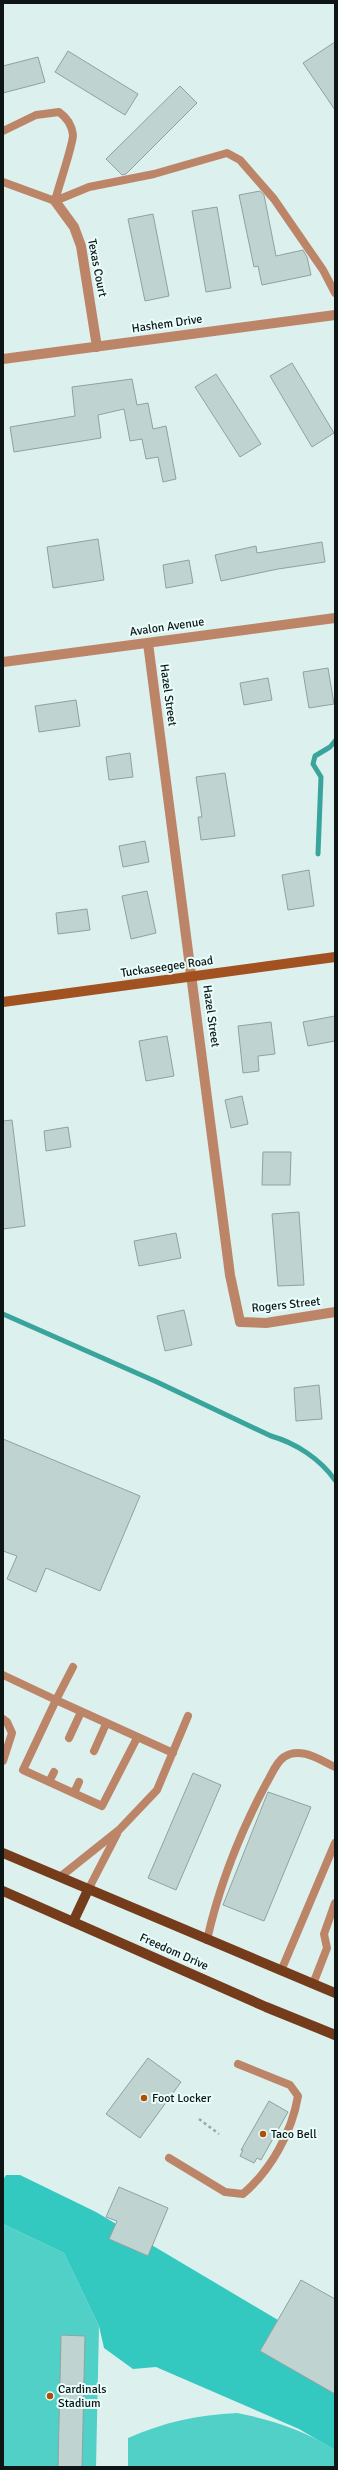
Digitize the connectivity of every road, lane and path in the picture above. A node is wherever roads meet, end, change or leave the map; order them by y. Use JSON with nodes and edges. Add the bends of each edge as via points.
{"nodes":[{"id":1,"x":3,"y":131,"type":"edge"},
{"id":2,"x":3,"y":182,"type":"edge"},
{"id":3,"x":55,"y":201,"type":"junction"},
{"id":4,"x":335,"y":293,"type":"edge"},
{"id":5,"x":335,"y":315,"type":"edge"},
{"id":6,"x":97,"y":347,"type":"junction"},
{"id":7,"x":3,"y":359,"type":"edge"},
{"id":8,"x":335,"y":618,"type":"edge"},
{"id":9,"x":148,"y":643,"type":"junction"},
{"id":10,"x":3,"y":662,"type":"edge"},
{"id":11,"x":335,"y":957,"type":"edge"},
{"id":12,"x":193,"y":976,"type":"junction"},
{"id":13,"x":3,"y":1002,"type":"edge"},
{"id":14,"x":335,"y":1312,"type":"edge"},
{"id":15,"x":240,"y":1322,"type":"joint"},
{"id":16,"x":73,"y":1667,"type":"dead end"},
{"id":17,"x":3,"y":1674,"type":"edge"},
{"id":18,"x":56,"y":1700,"type":"junction"},
{"id":19,"x":81,"y":1712,"type":"junction"},
{"id":20,"x":188,"y":1716,"type":"dead end"},
{"id":21,"x":3,"y":1719,"type":"edge"},
{"id":22,"x":106,"y":1724,"type":"junction"},
{"id":23,"x":69,"y":1738,"type":"dead end"},
{"id":24,"x":137,"y":1738,"type":"junction"},
{"id":25,"x":94,"y":1751,"type":"dead end"},
{"id":26,"x":173,"y":1754,"type":"junction"},
{"id":27,"x":3,"y":1761,"type":"edge"},
{"id":28,"x":335,"y":1767,"type":"edge"},
{"id":29,"x":54,"y":1772,"type":"dead end"},
{"id":30,"x":49,"y":1782,"type":"junction"},
{"id":31,"x":79,"y":1782,"type":"dead end"},
{"id":32,"x":74,"y":1793,"type":"junction"},
{"id":33,"x":119,"y":1830,"type":"junction"},
{"id":34,"x":335,"y":1843,"type":"edge"},
{"id":35,"x":3,"y":1853,"type":"edge"},
{"id":36,"x":60,"y":1878,"type":"junction"},
{"id":37,"x":88,"y":1890,"type":"junction"},
{"id":38,"x":3,"y":1891,"type":"edge"},
{"id":39,"x":335,"y":1903,"type":"edge"},
{"id":40,"x":73,"y":1922,"type":"junction"},
{"id":41,"x":207,"y":1940,"type":"junction"},
{"id":42,"x":281,"y":1971,"type":"junction"},
{"id":43,"x":313,"y":1984,"type":"junction"},
{"id":44,"x":335,"y":1993,"type":"edge"},
{"id":45,"x":335,"y":2034,"type":"edge"},
{"id":46,"x":238,"y":2064,"type":"dead end"},
{"id":47,"x":199,"y":2119,"type":"dead end"},
{"id":48,"x":219,"y":2134,"type":"dead end"},
{"id":49,"x":169,"y":2158,"type":"dead end"}],
"edges":[{"from":1,"to":3,"type":"lane","via":[[36,115],[58,112],[64,115],[73,136]]},
{"from":2,"to":3,"type":"lane"},
{"from":3,"to":4,"type":"lane","via":[[89,187],[154,174],[227,153],[240,160],[274,200],[323,270]]},
{"from":3,"to":6,"type":"street","name":"Texas Court","via":[[74,227],[81,246]]},
{"from":5,"to":6,"type":"street","name":"Hashem Drive"},
{"from":6,"to":7,"type":"street","name":"Hashem Drive"},
{"from":8,"to":9,"type":"street","name":"Avalon Avenue"},
{"from":9,"to":10,"type":"street","name":"Avalon Avenue"},
{"from":9,"to":12,"type":"street","name":"Hazel Street"},
{"from":11,"to":12,"type":"main road","name":"Tuckaseegee Road"},
{"from":12,"to":13,"type":"main road","name":"Tuckaseegee Road"},
{"from":12,"to":15,"type":"street","name":"Hazel Street","via":[[230,1275]]},
{"from":14,"to":15,"type":"street","name":"Rogers Street","via":[[266,1322]]},
{"from":16,"to":18,"type":"lane"},
{"from":17,"to":18,"type":"lane"},
{"from":18,"to":19,"type":"lane"},
{"from":18,"to":30,"type":"lane","via":[[23,1770]]},
{"from":19,"to":22,"type":"lane"},
{"from":19,"to":23,"type":"lane"},
{"from":20,"to":26,"type":"lane"},
{"from":21,"to":27,"type":"lane","via":[[12,1733]]},
{"from":22,"to":24,"type":"lane"},
{"from":22,"to":25,"type":"lane"},
{"from":24,"to":26,"type":"lane"},
{"from":24,"to":32,"type":"lane","via":[[102,1806]]},
{"from":26,"to":33,"type":"lane","via":[[157,1790]]},
{"from":28,"to":41,"type":"lane","via":[[302,1752],[284,1757],[276,1766],[251,1814],[216,1903]]},
{"from":29,"to":30,"type":"lane"},
{"from":30,"to":32,"type":"lane"},
{"from":31,"to":32,"type":"lane"},
{"from":33,"to":36,"type":"lane"},
{"from":33,"to":37,"type":"lane"},
{"from":34,"to":42,"type":"lane"},
{"from":35,"to":36,"type":"main road","name":"Freedom Drive"},
{"from":36,"to":37,"type":"main road","name":"Freedom Drive"},
{"from":37,"to":40,"type":"main road"},
{"from":37,"to":41,"type":"main road","name":"Freedom Drive"},
{"from":38,"to":40,"type":"main road","name":"Freedom Drive"},
{"from":39,"to":43,"type":"lane","via":[[324,1934],[327,1948]]},
{"from":40,"to":45,"type":"main road","name":"Freedom Drive","via":[[266,2007]]},
{"from":41,"to":42,"type":"main road","name":"Freedom Drive"},
{"from":42,"to":43,"type":"main road","name":"Freedom Drive"},
{"from":43,"to":44,"type":"main road","name":"Freedom Drive"},
{"from":46,"to":49,"type":"lane","via":[[290,2085],[298,2096],[296,2110],[285,2135],[261,2178],[243,2194],[225,2192]]},
{"from":47,"to":48,"type":"path"}]}
